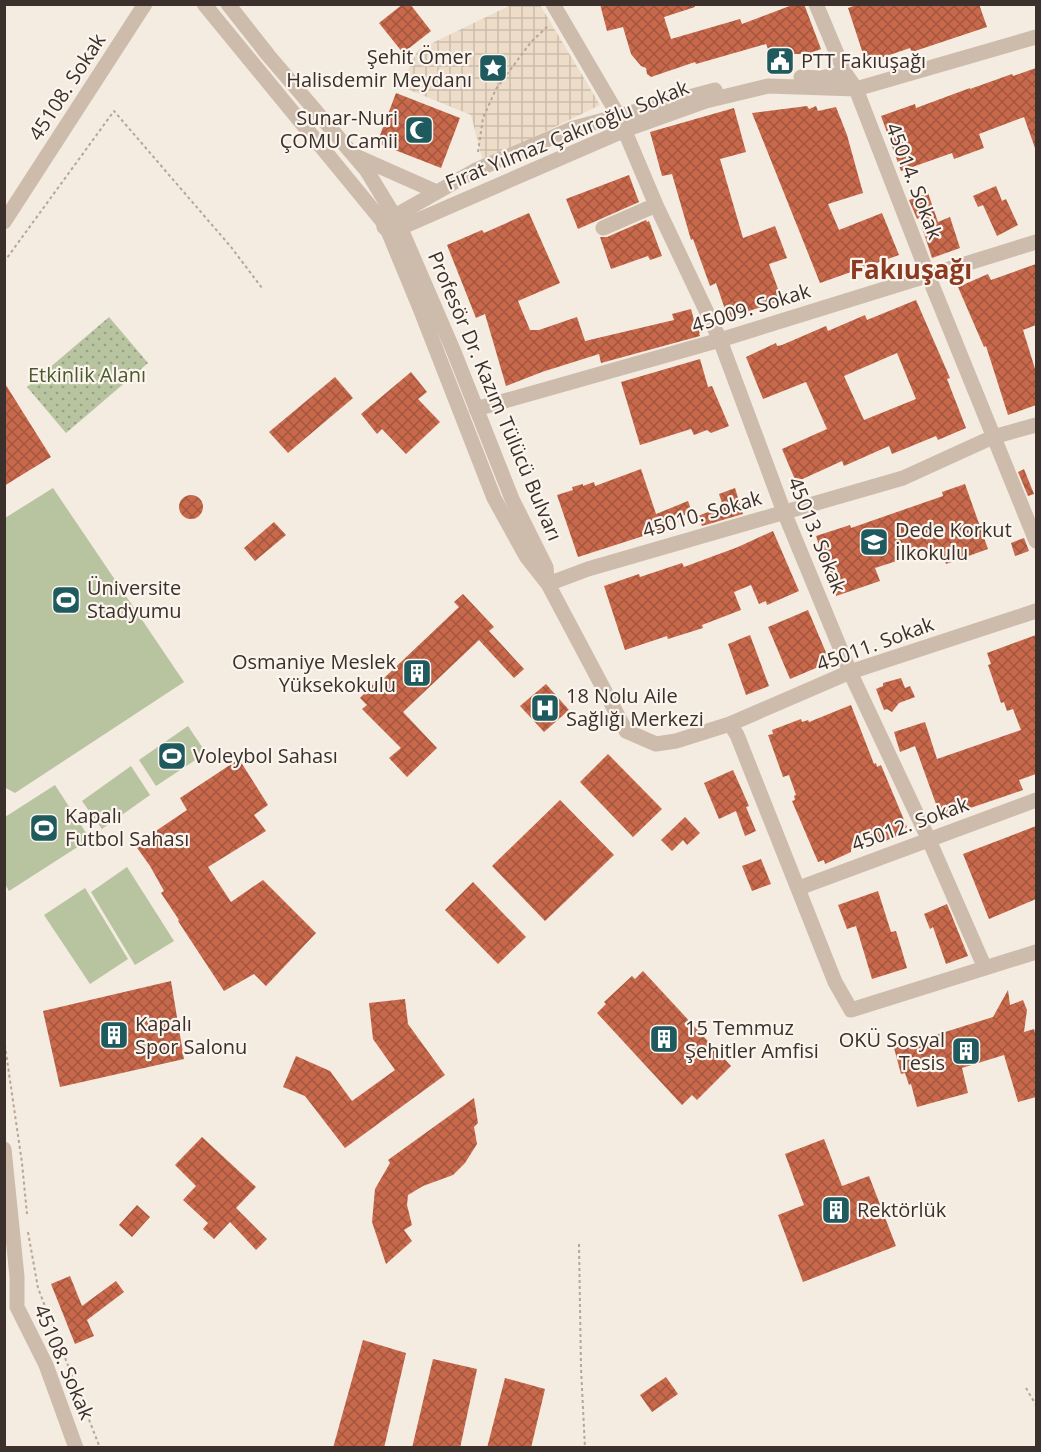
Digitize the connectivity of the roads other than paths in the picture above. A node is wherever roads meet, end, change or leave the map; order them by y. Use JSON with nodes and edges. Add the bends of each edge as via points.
{"nodes":[{"id":1,"x":145,"y":4,"type":"edge"},
{"id":2,"x":204,"y":4,"type":"edge"},
{"id":3,"x":228,"y":4,"type":"edge"},
{"id":4,"x":816,"y":4,"type":"edge"},
{"id":5,"x":556,"y":8,"type":"edge"},
{"id":6,"x":1036,"y":37,"type":"edge"},
{"id":7,"x":845,"y":73,"type":"junction"},
{"id":8,"x":856,"y":89,"type":"junction"},
{"id":9,"x":618,"y":115,"type":"junction"},
{"id":10,"x":625,"y":130,"type":"junction"},
{"id":11,"x":354,"y":155,"type":"junction"},
{"id":12,"x":437,"y":192,"type":"junction"},
{"id":13,"x":656,"y":205,"type":"junction"},
{"id":14,"x":4,"y":222,"type":"edge"},
{"id":15,"x":391,"y":226,"type":"junction"},
{"id":16,"x":603,"y":228,"type":"dead end"},
{"id":17,"x":1036,"y":242,"type":"edge"},
{"id":18,"x":928,"y":274,"type":"junction"},
{"id":19,"x":720,"y":340,"type":"junction"},
{"id":20,"x":477,"y":408,"type":"junction"},
{"id":21,"x":1036,"y":425,"type":"edge"},
{"id":22,"x":993,"y":437,"type":"junction"},
{"id":23,"x":784,"y":512,"type":"junction"},
{"id":24,"x":1036,"y":541,"type":"edge"},
{"id":25,"x":548,"y":584,"type":"junction"},
{"id":26,"x":1036,"y":611,"type":"edge"},
{"id":27,"x":850,"y":672,"type":"junction"},
{"id":28,"x":730,"y":724,"type":"junction"},
{"id":29,"x":1036,"y":800,"type":"edge"},
{"id":30,"x":929,"y":840,"type":"junction"},
{"id":31,"x":799,"y":888,"type":"junction"},
{"id":32,"x":1036,"y":952,"type":"edge"},
{"id":33,"x":985,"y":968,"type":"junction"},
{"id":34,"x":4,"y":1149,"type":"edge"},
{"id":35,"x":18,"y":1307,"type":"junction"},
{"id":36,"x":4,"y":1318,"type":"edge"},
{"id":37,"x":76,"y":1448,"type":"edge"}],
"edges":[{"from":1,"to":14,"type":"street","name":"45108. Sokak"},
{"from":2,"to":15,"type":"street","name":"Profesör Dr. Kazım Tülücü Bulvarı"},
{"from":3,"to":11,"type":"street","name":"Profesör Dr. Kazım Tülücü Bulvarı"},
{"from":4,"to":7,"type":"street","name":"45014. Sokak"},
{"from":5,"to":9,"type":"street","name":"45013. Sokak"},
{"from":6,"to":8,"type":"street","name":"Fırat Yılmaz Çakıroğlu Sokak"},
{"from":7,"to":8,"type":"street","name":"45014. Sokak"},
{"from":7,"to":9,"type":"street","name":"Fırat Yılmaz Çakıroğlu Sokak","via":[[820,78],[783,77],[701,92]]},
{"from":8,"to":10,"type":"street","name":"Fırat Yılmaz Çakıroğlu Sokak","via":[[768,86],[706,101]]},
{"from":8,"to":18,"type":"street","name":"45014. Sokak"},
{"from":9,"to":10,"type":"street","name":"45013. Sokak"},
{"from":9,"to":12,"type":"street","name":"Fırat Yılmaz Çakıroğlu Sokak","via":[[574,128],[476,170]]},
{"from":10,"to":13,"type":"street","name":"45013. Sokak"},
{"from":10,"to":15,"type":"street","name":"Fırat Yılmaz Çakıroğlu Sokak"},
{"from":11,"to":12,"type":"street"},
{"from":11,"to":15,"type":"street","name":"Profesör Dr. Kazım Tülücü Bulvarı","via":[[367,171]]},
{"from":12,"to":15,"type":"street","name":"Fırat Yılmaz Çakıroğlu Sokak"},
{"from":13,"to":16,"type":"street"},
{"from":13,"to":19,"type":"street","name":"45013. Sokak"},
{"from":15,"to":20,"type":"street","name":"Profesör Dr. Kazım Tülücü Bulvarı","via":[[404,236]]},
{"from":15,"to":25,"type":"street","name":"Profesör Dr. Kazım Tülücü Bulvarı","via":[[494,498],[526,556]]},
{"from":17,"to":18,"type":"street","name":"45009. Sokak"},
{"from":18,"to":19,"type":"street","name":"45009. Sokak"},
{"from":18,"to":22,"type":"street","name":"45014. Sokak"},
{"from":19,"to":20,"type":"street","name":"45009. Sokak"},
{"from":19,"to":23,"type":"street","name":"45013. Sokak"},
{"from":20,"to":25,"type":"street","name":"Profesör Dr. Kazım Tülücü Bulvarı","via":[[512,500],[546,567]]},
{"from":21,"to":22,"type":"street","name":"45010. Sokak"},
{"from":22,"to":23,"type":"street","name":"45010. Sokak","via":[[903,478]]},
{"from":22,"to":24,"type":"street","name":"45014. Sokak"},
{"from":23,"to":25,"type":"street","name":"45010. Sokak"},
{"from":23,"to":27,"type":"street","name":"45013. Sokak"},
{"from":25,"to":28,"type":"street","name":"Profesör Dr. Kazım Tülücü Bulvarı","via":[[626,731],[656,744]]},
{"from":26,"to":27,"type":"street","name":"45011. Sokak"},
{"from":27,"to":28,"type":"street","name":"45011. Sokak"},
{"from":27,"to":30,"type":"street","name":"45013. Sokak"},
{"from":28,"to":31,"type":"street"},
{"from":29,"to":30,"type":"street","name":"45012. Sokak"},
{"from":30,"to":31,"type":"street","name":"45012. Sokak"},
{"from":30,"to":33,"type":"street","name":"45013. Sokak"},
{"from":31,"to":33,"type":"street","via":[[835,982],[851,1010]]},
{"from":32,"to":33,"type":"street"},
{"from":34,"to":35,"type":"street","name":"45108. Sokak"},
{"from":35,"to":36,"type":"street"},
{"from":35,"to":37,"type":"street","name":"45108. Sokak","via":[[46,1365]]}]}
